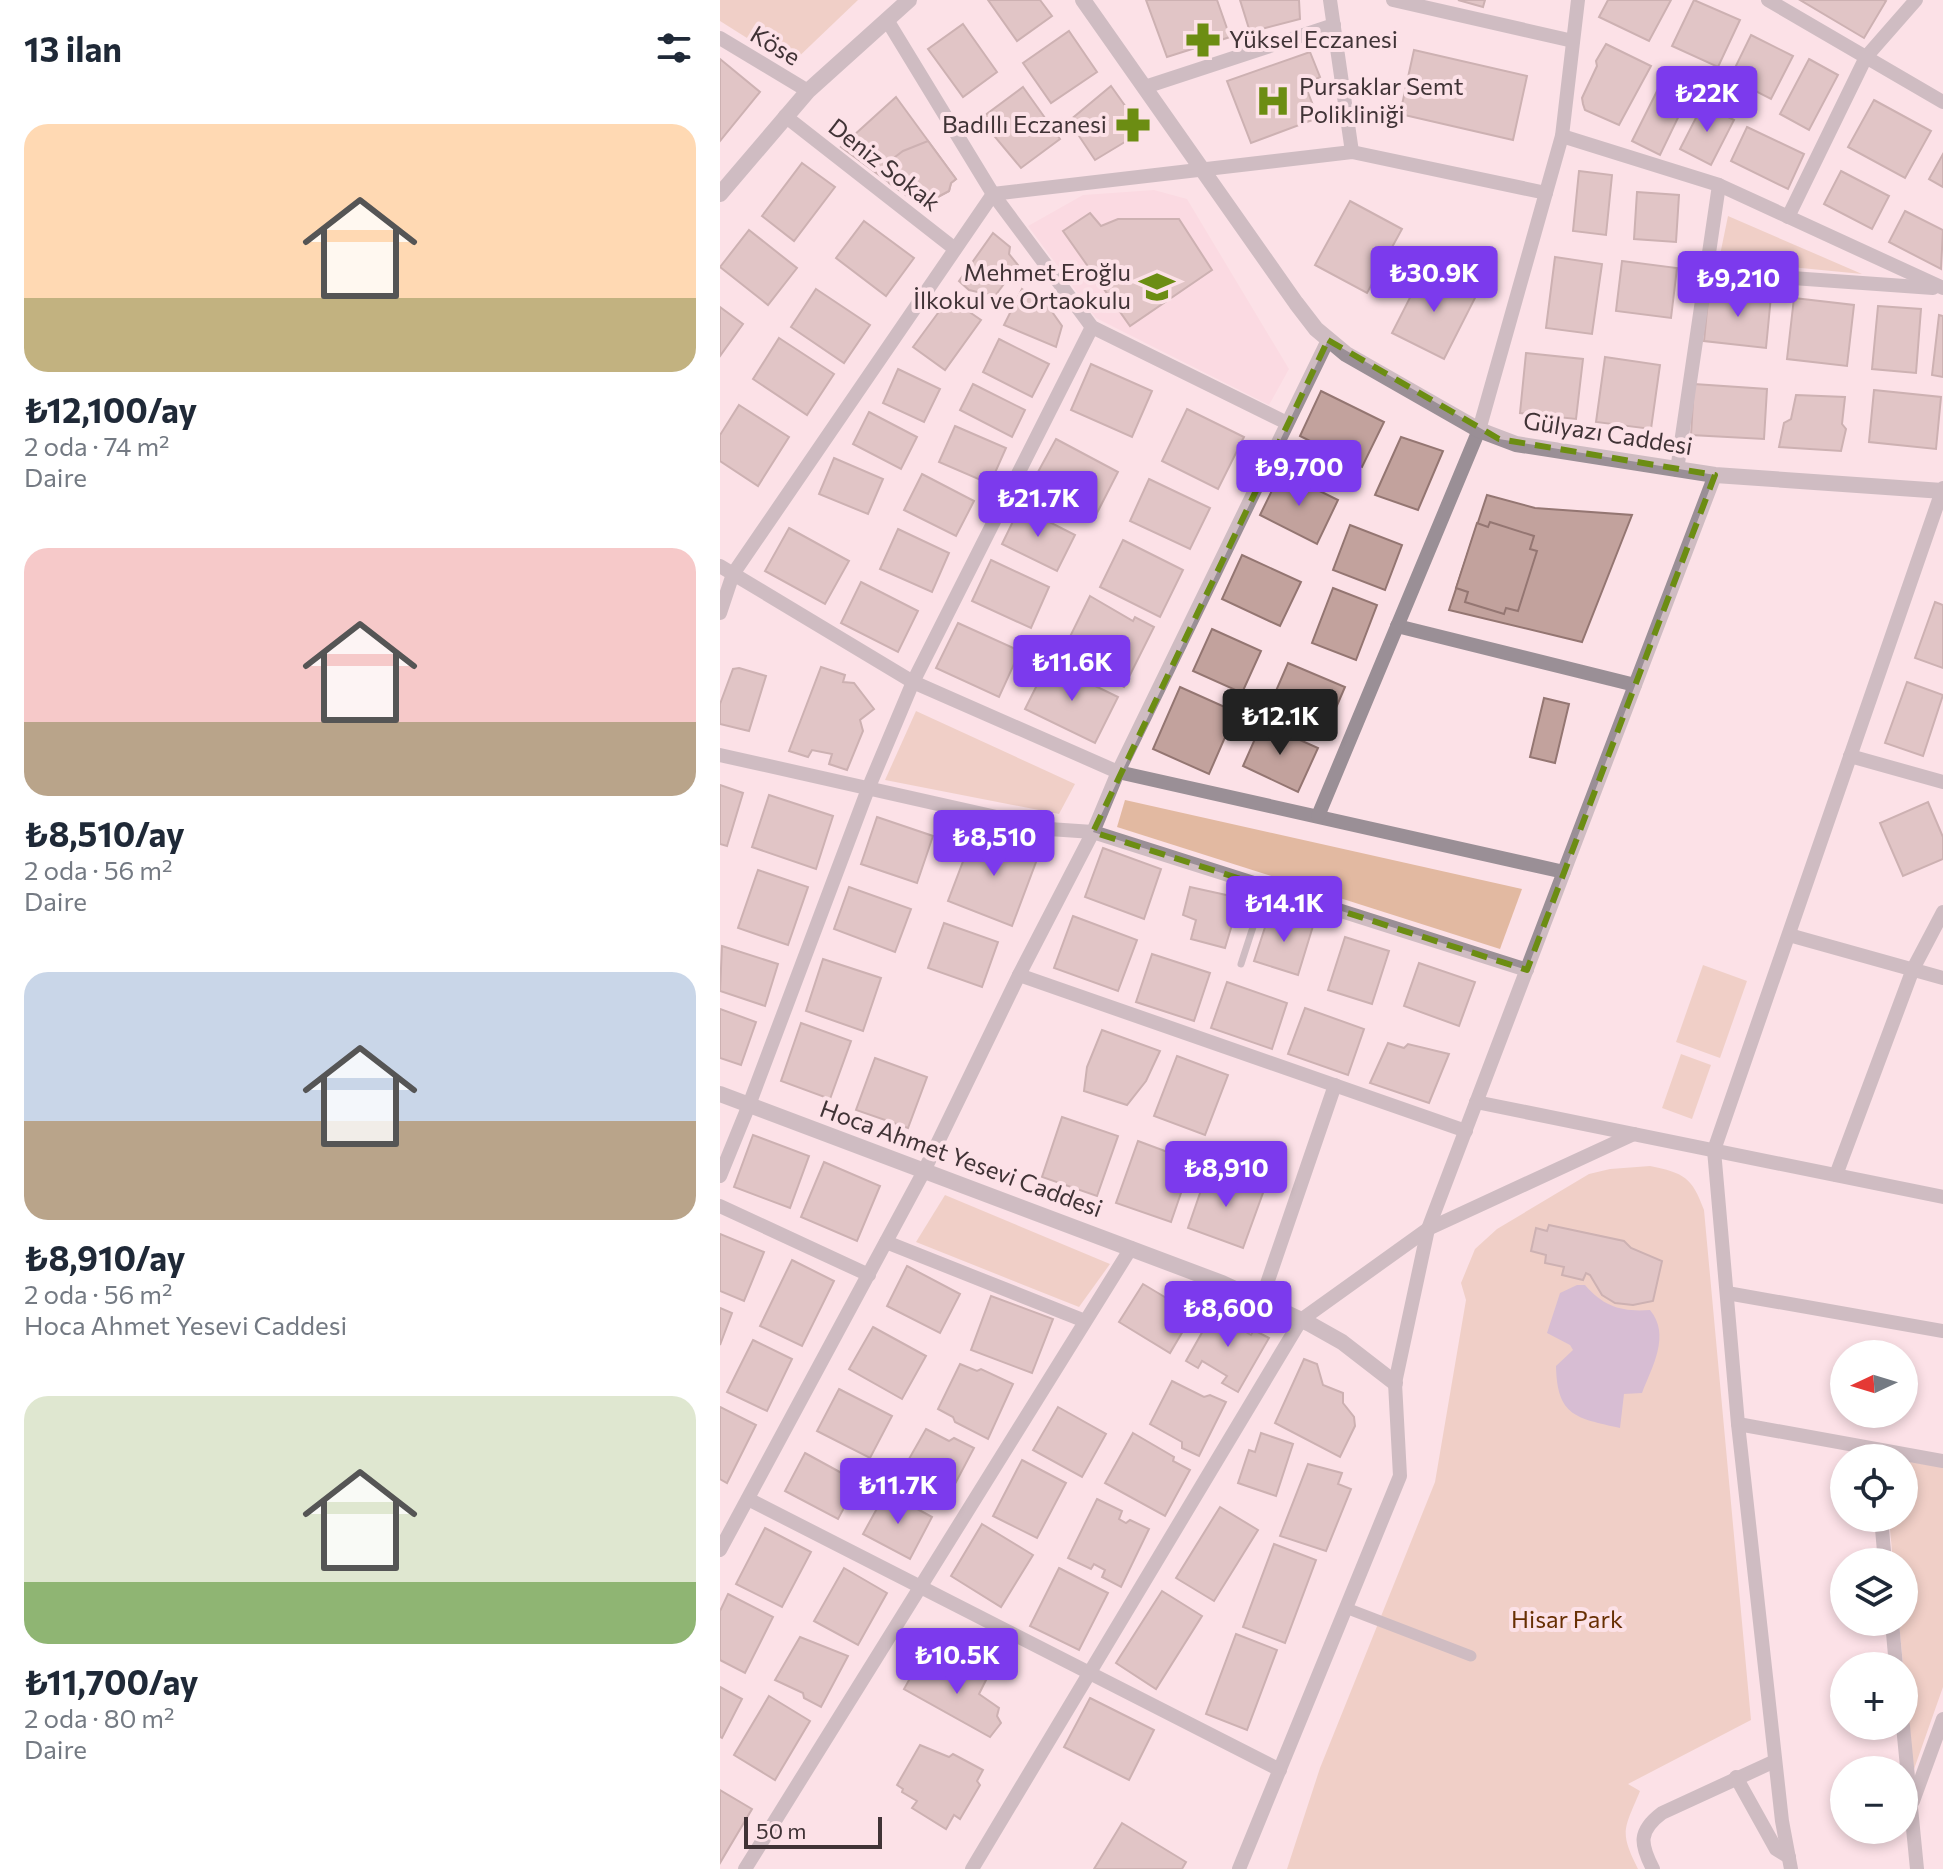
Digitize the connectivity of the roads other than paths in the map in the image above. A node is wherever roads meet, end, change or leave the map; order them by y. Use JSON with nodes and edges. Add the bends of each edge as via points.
{"nodes":[{"id":1,"x":909,"y":0,"type":"edge"},
{"id":2,"x":1083,"y":0,"type":"edge"},
{"id":3,"x":1330,"y":0,"type":"edge"},
{"id":4,"x":1393,"y":0,"type":"edge"},
{"id":5,"x":1578,"y":0,"type":"edge"},
{"id":6,"x":1916,"y":0,"type":"edge"},
{"id":7,"x":1772,"y":1,"type":"edge"},
{"id":8,"x":887,"y":20,"type":"junction"},
{"id":9,"x":1334,"y":25,"type":"junction"},
{"id":10,"x":720,"y":38,"type":"edge"},
{"id":11,"x":1573,"y":41,"type":"junction"},
{"id":12,"x":1866,"y":57,"type":"junction"},
{"id":13,"x":1145,"y":87,"type":"junction"},
{"id":14,"x":808,"y":91,"type":"junction"},
{"id":15,"x":1943,"y":102,"type":"edge"},
{"id":16,"x":785,"y":116,"type":"junction"},
{"id":17,"x":1562,"y":136,"type":"junction"},
{"id":18,"x":1352,"y":152,"type":"junction"},
{"id":19,"x":1204,"y":171,"type":"junction"},
{"id":20,"x":1719,"y":185,"type":"junction"},
{"id":21,"x":1546,"y":193,"type":"junction"},
{"id":22,"x":720,"y":194,"type":"edge"},
{"id":23,"x":993,"y":194,"type":"junction"},
{"id":24,"x":1788,"y":217,"type":"junction"},
{"id":25,"x":955,"y":249,"type":"junction"},
{"id":26,"x":1706,"y":272,"type":"junction"},
{"id":27,"x":1943,"y":288,"type":"edge"},
{"id":28,"x":1092,"y":327,"type":"junction"},
{"id":29,"x":1328,"y":340,"type":"junction"},
{"id":30,"x":1287,"y":423,"type":"junction"},
{"id":31,"x":1479,"y":430,"type":"junction"},
{"id":32,"x":1677,"y":470,"type":"junction"},
{"id":33,"x":1715,"y":475,"type":"junction"},
{"id":34,"x":1942,"y":490,"type":"edge"},
{"id":35,"x":727,"y":570,"type":"edge"},
{"id":36,"x":720,"y":613,"type":"edge"},
{"id":37,"x":1397,"y":626,"type":"junction"},
{"id":38,"x":913,"y":682,"type":"junction"},
{"id":39,"x":1635,"y":685,"type":"junction"},
{"id":40,"x":720,"y":755,"type":"edge"},
{"id":41,"x":1850,"y":756,"type":"junction"},
{"id":42,"x":1118,"y":772,"type":"junction"},
{"id":43,"x":1943,"y":782,"type":"edge"},
{"id":44,"x":868,"y":789,"type":"junction"},
{"id":45,"x":1318,"y":816,"type":"junction"},
{"id":46,"x":1093,"y":832,"type":"junction"},
{"id":47,"x":1564,"y":872,"type":"junction"},
{"id":48,"x":1266,"y":887,"type":"junction"},
{"id":49,"x":1943,"y":912,"type":"edge"},
{"id":50,"x":1789,"y":935,"type":"junction"},
{"id":51,"x":1241,"y":964,"type":"dead end"},
{"id":52,"x":1913,"y":969,"type":"junction"},
{"id":53,"x":1527,"y":970,"type":"junction"},
{"id":54,"x":1019,"y":975,"type":"junction"},
{"id":55,"x":1943,"y":978,"type":"edge"},
{"id":56,"x":1335,"y":1085,"type":"junction"},
{"id":57,"x":720,"y":1094,"type":"edge"},
{"id":58,"x":1476,"y":1102,"type":"junction"},
{"id":59,"x":749,"y":1105,"type":"junction"},
{"id":60,"x":1466,"y":1131,"type":"junction"},
{"id":61,"x":1634,"y":1134,"type":"junction"},
{"id":62,"x":1714,"y":1150,"type":"junction"},
{"id":63,"x":923,"y":1173,"type":"junction"},
{"id":64,"x":1836,"y":1175,"type":"junction"},
{"id":65,"x":720,"y":1176,"type":"edge"},
{"id":66,"x":1943,"y":1197,"type":"edge"},
{"id":67,"x":720,"y":1206,"type":"edge"},
{"id":68,"x":1428,"y":1229,"type":"junction"},
{"id":69,"x":886,"y":1242,"type":"junction"},
{"id":70,"x":1131,"y":1248,"type":"junction"},
{"id":71,"x":869,"y":1275,"type":"junction"},
{"id":72,"x":1727,"y":1293,"type":"junction"},
{"id":73,"x":1261,"y":1301,"type":"junction"},
{"id":74,"x":1301,"y":1320,"type":"junction"},
{"id":75,"x":1085,"y":1321,"type":"junction"},
{"id":76,"x":1943,"y":1331,"type":"edge"},
{"id":77,"x":1395,"y":1383,"type":"junction"},
{"id":78,"x":1738,"y":1424,"type":"junction"},
{"id":79,"x":1830,"y":1444,"type":"edge"},
{"id":80,"x":1918,"y":1458,"type":"edge"},
{"id":81,"x":1943,"y":1461,"type":"edge"},
{"id":82,"x":748,"y":1499,"type":"junction"},
{"id":83,"x":720,"y":1550,"type":"edge"},
{"id":84,"x":920,"y":1587,"type":"junction"},
{"id":85,"x":1346,"y":1608,"type":"junction"},
{"id":86,"x":1471,"y":1656,"type":"dead end"},
{"id":87,"x":1091,"y":1674,"type":"junction"},
{"id":88,"x":1943,"y":1719,"type":"edge"},
{"id":89,"x":1775,"y":1761,"type":"junction"},
{"id":90,"x":1280,"y":1770,"type":"junction"},
{"id":91,"x":1736,"y":1777,"type":"junction"},
{"id":92,"x":1918,"y":1788,"type":"edge"},
{"id":93,"x":1915,"y":1844,"type":"edge"},
{"id":94,"x":1790,"y":1863,"type":"edge"},
{"id":95,"x":745,"y":1869,"type":"edge"},
{"id":96,"x":972,"y":1869,"type":"edge"},
{"id":97,"x":1239,"y":1869,"type":"edge"},
{"id":98,"x":1653,"y":1869,"type":"edge"},
{"id":99,"x":1917,"y":1869,"type":"edge"}],
"edges":[{"from":1,"to":8,"type":"street"},
{"from":2,"to":13,"type":"street","name":"Gülyazı Caddesi"},
{"from":3,"to":9,"type":"street"},
{"from":4,"to":11,"type":"street"},
{"from":5,"to":11,"type":"street"},
{"from":6,"to":12,"type":"street"},
{"from":7,"to":12,"type":"street"},
{"from":8,"to":14,"type":"street"},
{"from":8,"to":23,"type":"street"},
{"from":9,"to":13,"type":"street"},
{"from":9,"to":18,"type":"street"},
{"from":10,"to":14,"type":"street","name":"Köse"},
{"from":11,"to":17,"type":"street"},
{"from":12,"to":15,"type":"street"},
{"from":12,"to":24,"type":"street"},
{"from":13,"to":19,"type":"street","name":"Gülyazı Caddesi"},
{"from":14,"to":16,"type":"street"},
{"from":16,"to":22,"type":"street"},
{"from":16,"to":25,"type":"street","name":"Deniz Sokak"},
{"from":17,"to":20,"type":"street"},
{"from":17,"to":21,"type":"street"},
{"from":18,"to":19,"type":"street"},
{"from":18,"to":21,"type":"street"},
{"from":19,"to":23,"type":"street"},
{"from":19,"to":29,"type":"street","name":"Gülyazı Caddesi"},
{"from":20,"to":24,"type":"street"},
{"from":20,"to":26,"type":"street"},
{"from":21,"to":31,"type":"street"},
{"from":23,"to":25,"type":"street"},
{"from":23,"to":28,"type":"street"},
{"from":24,"to":27,"type":"street"},
{"from":25,"to":35,"type":"street"},
{"from":26,"to":27,"type":"street"},
{"from":26,"to":32,"type":"street"},
{"from":28,"to":30,"type":"street"},
{"from":28,"to":38,"type":"street"},
{"from":29,"to":30,"type":"street"},
{"from":29,"to":31,"type":"street","name":"Gülyazı Caddesi"},
{"from":30,"to":42,"type":"street"},
{"from":31,"to":32,"type":"street","name":"Gülyazı Caddesi","via":[[1516,444]]},
{"from":31,"to":37,"type":"street"},
{"from":32,"to":33,"type":"street","name":"Gülyazı Caddesi"},
{"from":33,"to":34,"type":"street","name":"Gülyazı Caddesi"},
{"from":33,"to":39,"type":"street"},
{"from":34,"to":41,"type":"street"},
{"from":35,"to":36,"type":"street"},
{"from":35,"to":38,"type":"street"},
{"from":37,"to":39,"type":"street"},
{"from":37,"to":45,"type":"street"},
{"from":38,"to":42,"type":"street"},
{"from":38,"to":44,"type":"street"},
{"from":39,"to":47,"type":"street"},
{"from":40,"to":44,"type":"street"},
{"from":41,"to":43,"type":"street"},
{"from":41,"to":50,"type":"street"},
{"from":42,"to":45,"type":"street"},
{"from":42,"to":46,"type":"street"},
{"from":44,"to":46,"type":"street","via":[[1049,829]]},
{"from":44,"to":59,"type":"street"},
{"from":45,"to":47,"type":"street"},
{"from":46,"to":48,"type":"street"},
{"from":46,"to":54,"type":"street"},
{"from":47,"to":53,"type":"street"},
{"from":48,"to":51,"type":"lane"},
{"from":48,"to":53,"type":"street"},
{"from":49,"to":52,"type":"street"},
{"from":50,"to":52,"type":"street"},
{"from":50,"to":62,"type":"street"},
{"from":52,"to":55,"type":"street"},
{"from":52,"to":64,"type":"street"},
{"from":53,"to":58,"type":"street"},
{"from":54,"to":56,"type":"street"},
{"from":54,"to":63,"type":"street"},
{"from":56,"to":60,"type":"street"},
{"from":56,"to":73,"type":"street"},
{"from":57,"to":59,"type":"street","name":"Hoca Ahmet Yesevi Caddesi"},
{"from":58,"to":60,"type":"street"},
{"from":58,"to":61,"type":"street"},
{"from":59,"to":63,"type":"street","name":"Hoca Ahmet Yesevi Caddesi"},
{"from":59,"to":65,"type":"street"},
{"from":60,"to":68,"type":"street"},
{"from":61,"to":62,"type":"street"},
{"from":61,"to":68,"type":"street"},
{"from":62,"to":64,"type":"street"},
{"from":62,"to":72,"type":"street"},
{"from":63,"to":69,"type":"street"},
{"from":63,"to":70,"type":"street","name":"Hoca Ahmet Yesevi Caddesi"},
{"from":64,"to":66,"type":"street"},
{"from":67,"to":71,"type":"street"},
{"from":68,"to":74,"type":"street"},
{"from":68,"to":77,"type":"street"},
{"from":69,"to":71,"type":"street"},
{"from":69,"to":75,"type":"street"},
{"from":70,"to":73,"type":"street","name":"Hoca Ahmet Yesevi Caddesi"},
{"from":70,"to":75,"type":"street"},
{"from":71,"to":82,"type":"street"},
{"from":72,"to":76,"type":"street"},
{"from":72,"to":78,"type":"street"},
{"from":73,"to":74,"type":"street","name":"Hoca Ahmet Yesevi Caddesi"},
{"from":74,"to":77,"type":"street","name":"Hoca Ahmet Yesevi Caddesi","via":[[1342,1342]]},
{"from":74,"to":87,"type":"street"},
{"from":75,"to":84,"type":"street"},
{"from":77,"to":85,"type":"street","via":[[1400,1476]]},
{"from":78,"to":79,"type":"street"},
{"from":78,"to":89,"type":"street"},
{"from":80,"to":81,"type":"street"},
{"from":82,"to":83,"type":"street"},
{"from":82,"to":84,"type":"street"},
{"from":84,"to":87,"type":"street"},
{"from":84,"to":95,"type":"street"},
{"from":85,"to":86,"type":"street"},
{"from":85,"to":90,"type":"street"},
{"from":87,"to":90,"type":"street"},
{"from":87,"to":96,"type":"street"},
{"from":88,"to":92,"type":"street"},
{"from":89,"to":91,"type":"street"},
{"from":89,"to":94,"type":"street"},
{"from":90,"to":97,"type":"street"},
{"from":91,"to":94,"type":"street","via":[[1776,1849]]},
{"from":91,"to":98,"type":"street","via":[[1650,1822],[1643,1845]]},
{"from":93,"to":99,"type":"street"}]}
